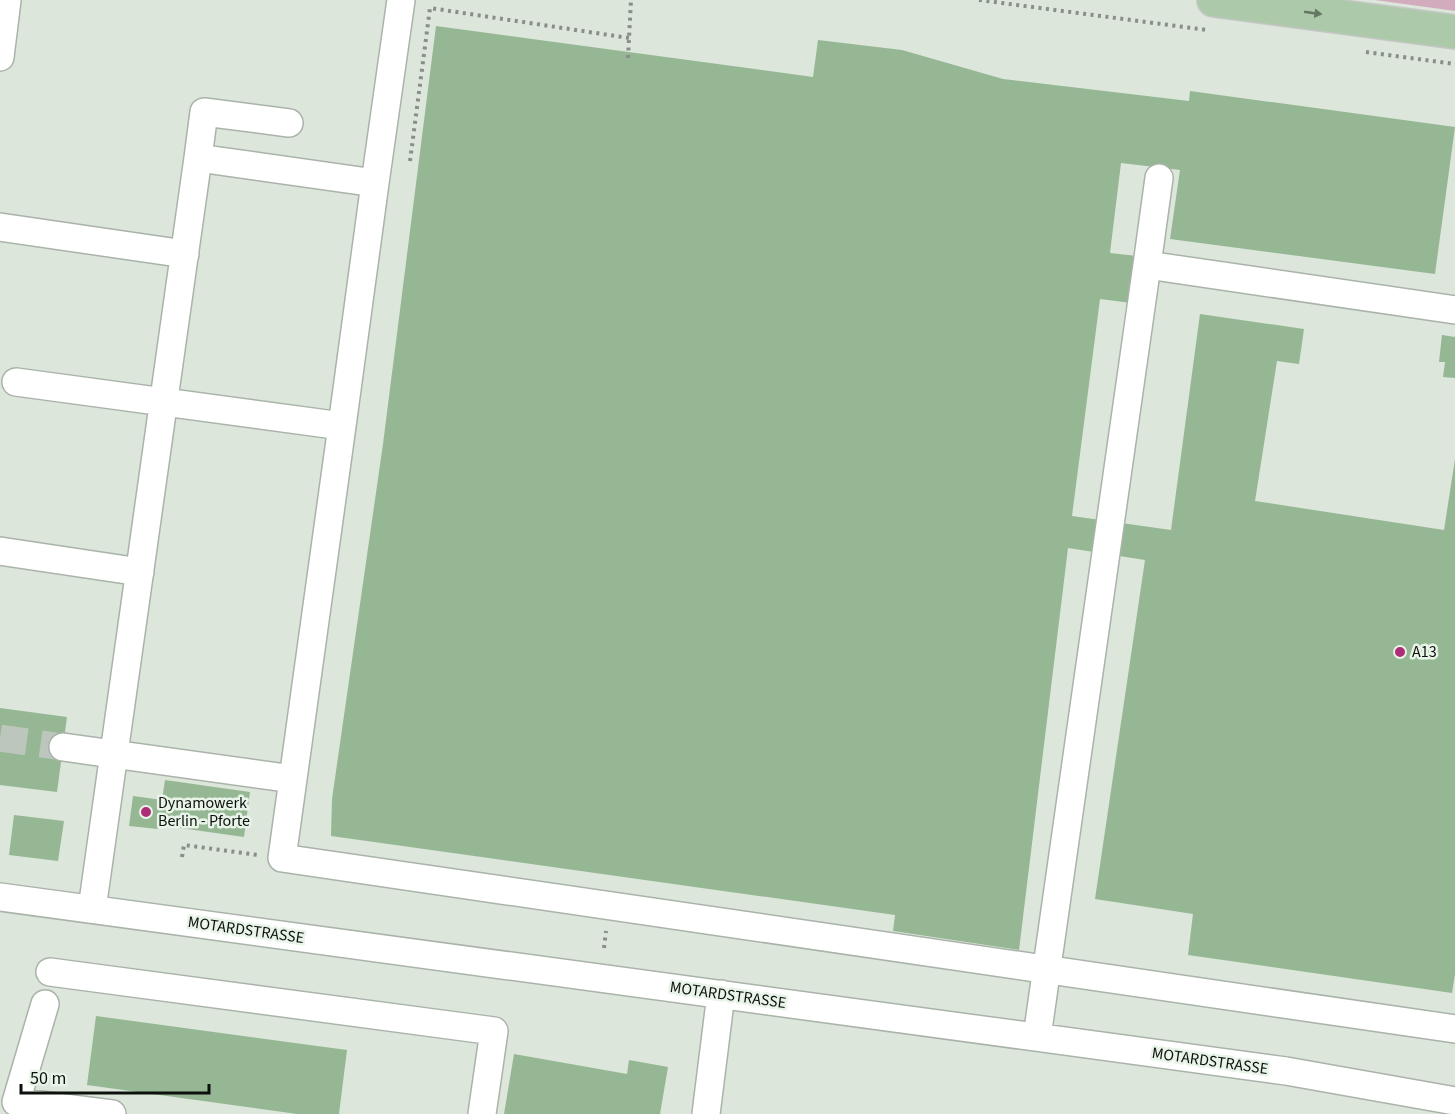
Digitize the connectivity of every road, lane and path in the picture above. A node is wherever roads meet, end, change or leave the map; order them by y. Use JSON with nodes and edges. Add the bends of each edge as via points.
{"nodes":[{"id":1,"x":7,"y":0,"type":"edge"},
{"id":2,"x":401,"y":0,"type":"edge"},
{"id":3,"x":631,"y":0,"type":"edge"},
{"id":4,"x":1214,"y":0,"type":"edge"},
{"id":5,"x":1455,"y":32,"type":"edge"},
{"id":6,"x":629,"y":38,"type":"junction"},
{"id":7,"x":0,"y":57,"type":"edge"},
{"id":8,"x":628,"y":58,"type":"dead end"},
{"id":9,"x":289,"y":123,"type":"dead end"},
{"id":10,"x":198,"y":158,"type":"junction"},
{"id":11,"x":410,"y":161,"type":"dead end"},
{"id":12,"x":1159,"y":178,"type":"dead end"},
{"id":13,"x":375,"y":183,"type":"junction"},
{"id":14,"x":0,"y":227,"type":"edge"},
{"id":15,"x":185,"y":254,"type":"junction"},
{"id":16,"x":1147,"y":265,"type":"junction"},
{"id":17,"x":1455,"y":310,"type":"edge"},
{"id":18,"x":16,"y":381,"type":"dead end"},
{"id":19,"x":164,"y":402,"type":"junction"},
{"id":20,"x":342,"y":426,"type":"junction"},
{"id":21,"x":0,"y":551,"type":"edge"},
{"id":22,"x":140,"y":572,"type":"junction"},
{"id":23,"x":63,"y":747,"type":"tunnel mouth"},
{"id":24,"x":115,"y":754,"type":"junction"},
{"id":25,"x":293,"y":779,"type":"junction"},
{"id":26,"x":182,"y":857,"type":"dead end"},
{"id":27,"x":282,"y":858,"type":"junction"},
{"id":28,"x":0,"y":897,"type":"edge"},
{"id":29,"x":92,"y":909,"type":"junction"},
{"id":30,"x":1047,"y":969,"type":"junction"},
{"id":31,"x":50,"y":972,"type":"dead end"},
{"id":32,"x":721,"y":994,"type":"junction"},
{"id":33,"x":45,"y":1004,"type":"dead end"},
{"id":34,"x":1455,"y":1029,"type":"edge"},
{"id":35,"x":1037,"y":1037,"type":"junction"},
{"id":36,"x":1455,"y":1101,"type":"edge"},
{"id":37,"x":15,"y":1108,"type":"edge"},
{"id":38,"x":112,"y":1114,"type":"edge"},
{"id":39,"x":482,"y":1114,"type":"edge"},
{"id":40,"x":706,"y":1114,"type":"edge"}],
"edges":[{"from":1,"to":7,"type":"street"},
{"from":2,"to":13,"type":"street"},
{"from":3,"to":6,"type":"path"},
{"from":4,"to":5,"type":"main road","one_way":true},
{"from":6,"to":8,"type":"path"},
{"from":6,"to":11,"type":"path","via":[[430,8]]},
{"from":9,"to":10,"type":"street","via":[[204,112]]},
{"from":10,"to":13,"type":"street"},
{"from":10,"to":15,"type":"street"},
{"from":12,"to":16,"type":"street"},
{"from":13,"to":20,"type":"street"},
{"from":14,"to":15,"type":"street"},
{"from":15,"to":19,"type":"street"},
{"from":16,"to":17,"type":"street"},
{"from":16,"to":30,"type":"street"},
{"from":18,"to":19,"type":"street"},
{"from":19,"to":20,"type":"street"},
{"from":19,"to":22,"type":"street"},
{"from":20,"to":25,"type":"street"},
{"from":21,"to":22,"type":"street"},
{"from":22,"to":24,"type":"street"},
{"from":23,"to":24,"type":"street"},
{"from":24,"to":25,"type":"street"},
{"from":24,"to":29,"type":"street"},
{"from":25,"to":27,"type":"street"},
{"from":26,"to":27,"type":"path","via":[[184,845]]},
{"from":27,"to":30,"type":"street"},
{"from":28,"to":29,"type":"street","name":"MOTARDSTRASSE"},
{"from":29,"to":32,"type":"street","name":"MOTARDSTRASSE"},
{"from":30,"to":34,"type":"street"},
{"from":30,"to":35,"type":"street"},
{"from":31,"to":39,"type":"street","via":[[494,1031]]},
{"from":32,"to":35,"type":"street","name":"MOTARDSTRASSE"},
{"from":32,"to":40,"type":"street"},
{"from":33,"to":37,"type":"street"},
{"from":35,"to":36,"type":"street","name":"MOTARDSTRASSE","via":[[1286,1071]]},
{"from":37,"to":38,"type":"street"}]}
